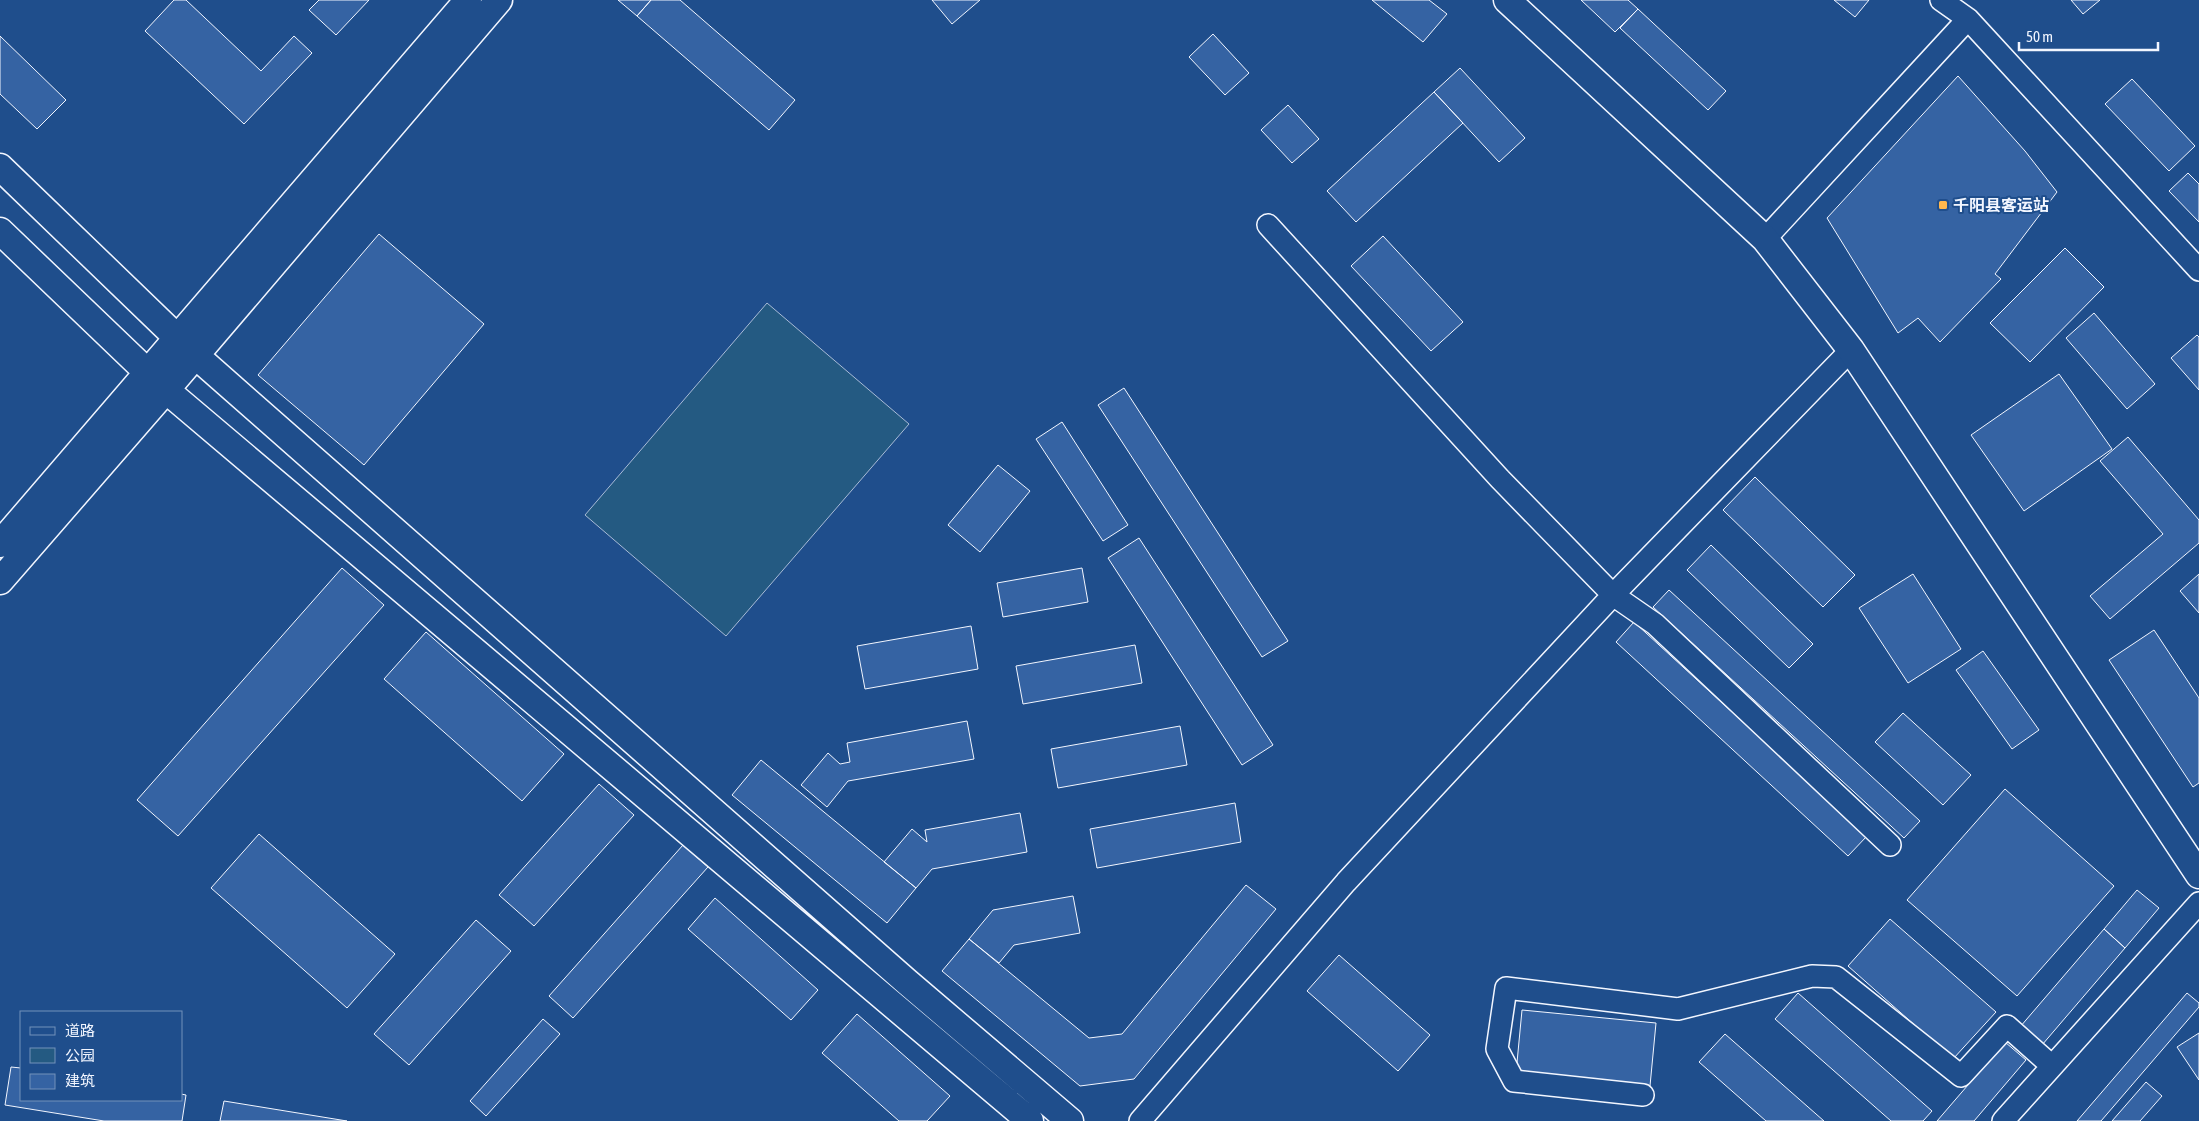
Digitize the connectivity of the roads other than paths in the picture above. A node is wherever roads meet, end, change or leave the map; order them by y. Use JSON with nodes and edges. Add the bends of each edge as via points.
{"nodes":[{"id":1,"x":468,"y":0,"type":"edge"},
{"id":2,"x":498,"y":0,"type":"edge"},
{"id":3,"x":1507,"y":0,"type":"edge"},
{"id":4,"x":1941,"y":0,"type":"edge"},
{"id":5,"x":1958,"y":0,"type":"edge"},
{"id":6,"x":1968,"y":19,"type":"junction"},
{"id":7,"x":0,"y":167,"type":"edge"},
{"id":8,"x":1268,"y":226,"type":"dead end"},
{"id":9,"x":0,"y":231,"type":"edge"},
{"id":10,"x":1765,"y":239,"type":"junction"},
{"id":11,"x":2199,"y":270,"type":"edge"},
{"id":12,"x":186,"y":347,"type":"junction"},
{"id":13,"x":1851,"y":350,"type":"junction"},
{"id":14,"x":157,"y":381,"type":"junction"},
{"id":15,"x":0,"y":544,"type":"edge"},
{"id":16,"x":0,"y":581,"type":"edge"},
{"id":17,"x":1613,"y":595,"type":"junction"},
{"id":18,"x":1890,"y":845,"type":"dead end"},
{"id":19,"x":2199,"y":875,"type":"edge"},
{"id":20,"x":2199,"y":904,"type":"edge"},
{"id":21,"x":2052,"y":1066,"type":"junction"},
{"id":22,"x":1643,"y":1095,"type":"dead end"},
{"id":23,"x":1030,"y":1121,"type":"edge"},
{"id":24,"x":1070,"y":1121,"type":"edge"},
{"id":25,"x":1140,"y":1121,"type":"edge"},
{"id":26,"x":2003,"y":1121,"type":"edge"}],
"edges":[{"from":1,"to":12,"type":"main road"},
{"from":2,"to":12,"type":"main road"},
{"from":3,"to":10,"type":"main road"},
{"from":4,"to":6,"type":"street"},
{"from":5,"to":6,"type":"street"},
{"from":6,"to":10,"type":"street"},
{"from":6,"to":11,"type":"street"},
{"from":7,"to":12,"type":"main road"},
{"from":8,"to":17,"type":"street","via":[[1500,479]]},
{"from":9,"to":14,"type":"main road"},
{"from":10,"to":13,"type":"main road"},
{"from":12,"to":14,"type":"main road"},
{"from":12,"to":24,"type":"main road","via":[[899,976]]},
{"from":13,"to":17,"type":"street"},
{"from":13,"to":19,"type":"main road"},
{"from":14,"to":15,"type":"main road"},
{"from":14,"to":16,"type":"main road"},
{"from":14,"to":23,"type":"main road"},
{"from":17,"to":18,"type":"street","via":[[1655,624]]},
{"from":17,"to":25,"type":"street","via":[[1346,882]]},
{"from":20,"to":21,"type":"street"},
{"from":21,"to":22,"type":"street","via":[[2006,1026],[1961,1076],[1836,977],[1812,976],[1678,1009],[1506,988],[1497,1049],[1514,1081]]},
{"from":21,"to":26,"type":"street"}]}
